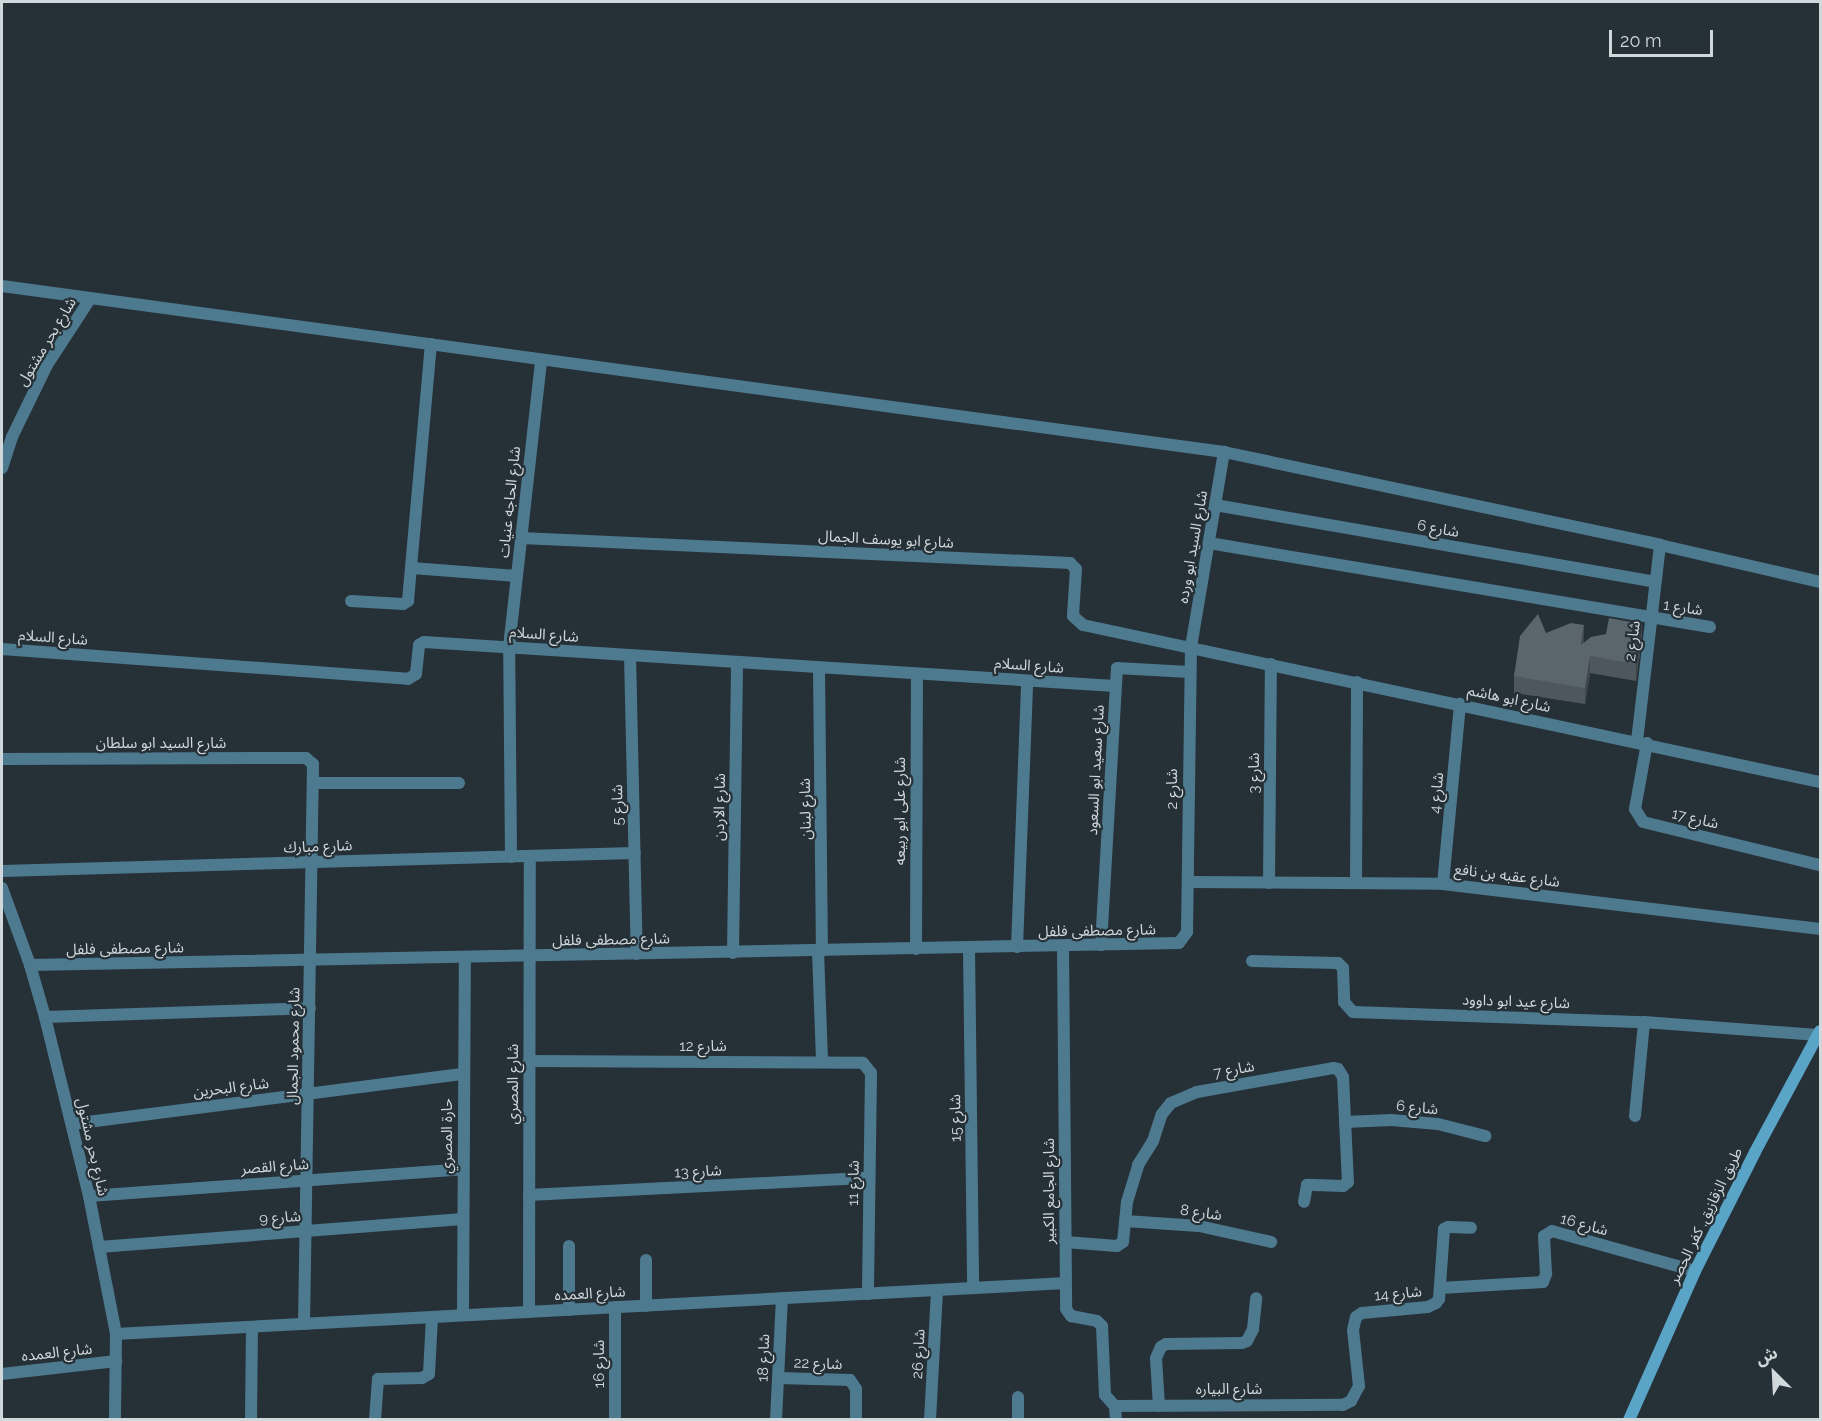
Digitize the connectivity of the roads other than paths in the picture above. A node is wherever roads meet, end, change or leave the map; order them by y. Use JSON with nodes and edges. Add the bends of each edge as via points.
{"nodes":[{"id":1,"x":2,"y":286,"type":"edge"},
{"id":2,"x":90,"y":298,"type":"junction"},
{"id":3,"x":431,"y":344,"type":"junction"},
{"id":4,"x":541,"y":360,"type":"junction"},
{"id":5,"x":1224,"y":452,"type":"junction"},
{"id":6,"x":2,"y":468,"type":"edge"},
{"id":7,"x":1215,"y":505,"type":"junction"},
{"id":8,"x":521,"y":538,"type":"junction"},
{"id":9,"x":1209,"y":543,"type":"junction"},
{"id":10,"x":1660,"y":545,"type":"junction"},
{"id":11,"x":412,"y":568,"type":"junction"},
{"id":12,"x":517,"y":576,"type":"junction"},
{"id":13,"x":1655,"y":582,"type":"junction"},
{"id":14,"x":1821,"y":582,"type":"edge"},
{"id":15,"x":351,"y":601,"type":"dead end"},
{"id":16,"x":1651,"y":618,"type":"junction"},
{"id":17,"x":1710,"y":627,"type":"dead end"},
{"id":18,"x":509,"y":647,"type":"junction"},
{"id":19,"x":1191,"y":647,"type":"junction"},
{"id":20,"x":2,"y":649,"type":"edge"},
{"id":21,"x":630,"y":655,"type":"junction"},
{"id":22,"x":737,"y":662,"type":"junction"},
{"id":23,"x":1271,"y":664,"type":"junction"},
{"id":24,"x":819,"y":668,"type":"junction"},
{"id":25,"x":1189,"y":672,"type":"junction"},
{"id":26,"x":917,"y":674,"type":"junction"},
{"id":27,"x":1027,"y":681,"type":"junction"},
{"id":28,"x":1357,"y":682,"type":"junction"},
{"id":29,"x":1115,"y":686,"type":"junction"},
{"id":30,"x":1460,"y":704,"type":"junction"},
{"id":31,"x":1642,"y":742,"type":"junction"},
{"id":32,"x":2,"y":759,"type":"edge"},
{"id":33,"x":314,"y":768,"type":"joint"},
{"id":34,"x":1821,"y":782,"type":"edge"},
{"id":35,"x":314,"y":783,"type":"junction"},
{"id":36,"x":459,"y":783,"type":"dead end"},
{"id":37,"x":635,"y":853,"type":"junction"},
{"id":38,"x":511,"y":856,"type":"junction"},
{"id":39,"x":530,"y":856,"type":"junction"},
{"id":40,"x":313,"y":862,"type":"junction"},
{"id":41,"x":1821,"y":865,"type":"edge"},
{"id":42,"x":2,"y":871,"type":"edge"},
{"id":43,"x":1188,"y":882,"type":"junction"},
{"id":44,"x":1269,"y":883,"type":"junction"},
{"id":45,"x":1356,"y":883,"type":"junction"},
{"id":46,"x":1443,"y":884,"type":"junction"},
{"id":47,"x":2,"y":888,"type":"edge"},
{"id":48,"x":1821,"y":929,"type":"edge"},
{"id":49,"x":1187,"y":932,"type":"joint"},
{"id":50,"x":1101,"y":945,"type":"junction"},
{"id":51,"x":1063,"y":946,"type":"junction"},
{"id":52,"x":1017,"y":947,"type":"junction"},
{"id":53,"x":969,"y":948,"type":"junction"},
{"id":54,"x":916,"y":949,"type":"junction"},
{"id":55,"x":820,"y":951,"type":"junction"},
{"id":56,"x":733,"y":953,"type":"junction"},
{"id":57,"x":637,"y":954,"type":"junction"},
{"id":58,"x":529,"y":957,"type":"junction"},
{"id":59,"x":465,"y":958,"type":"junction"},
{"id":60,"x":311,"y":961,"type":"junction"},
{"id":61,"x":1252,"y":961,"type":"dead end"},
{"id":62,"x":30,"y":965,"type":"junction"},
{"id":63,"x":310,"y":1008,"type":"junction"},
{"id":64,"x":45,"y":1017,"type":"junction"},
{"id":65,"x":1644,"y":1022,"type":"junction"},
{"id":66,"x":1820,"y":1033,"type":"edge"},
{"id":67,"x":529,"y":1061,"type":"junction"},
{"id":68,"x":822,"y":1062,"type":"junction"},
{"id":69,"x":871,"y":1073,"type":"joint"},
{"id":70,"x":464,"y":1074,"type":"junction"},
{"id":71,"x":308,"y":1093,"type":"junction"},
{"id":72,"x":1635,"y":1116,"type":"dead end"},
{"id":73,"x":1345,"y":1122,"type":"junction"},
{"id":74,"x":72,"y":1124,"type":"junction"},
{"id":75,"x":1485,"y":1136,"type":"dead end"},
{"id":76,"x":463,"y":1169,"type":"junction"},
{"id":77,"x":869,"y":1178,"type":"junction"},
{"id":78,"x":307,"y":1180,"type":"junction"},
{"id":79,"x":529,"y":1195,"type":"junction"},
{"id":80,"x":89,"y":1196,"type":"junction"},
{"id":81,"x":1304,"y":1202,"type":"dead end"},
{"id":82,"x":463,"y":1219,"type":"junction"},
{"id":83,"x":1125,"y":1221,"type":"junction"},
{"id":84,"x":1471,"y":1228,"type":"dead end"},
{"id":85,"x":306,"y":1231,"type":"junction"},
{"id":86,"x":1065,"y":1242,"type":"junction"},
{"id":87,"x":1271,"y":1242,"type":"dead end"},
{"id":88,"x":569,"y":1246,"type":"dead end"},
{"id":89,"x":99,"y":1247,"type":"junction"},
{"id":90,"x":646,"y":1260,"type":"dead end"},
{"id":91,"x":1695,"y":1271,"type":"junction"},
{"id":92,"x":1066,"y":1283,"type":"junction"},
{"id":93,"x":972,"y":1288,"type":"junction"},
{"id":94,"x":1440,"y":1288,"type":"junction"},
{"id":95,"x":937,"y":1290,"type":"junction"},
{"id":96,"x":868,"y":1294,"type":"junction"},
{"id":97,"x":782,"y":1298,"type":"junction"},
{"id":98,"x":1256,"y":1298,"type":"dead end"},
{"id":99,"x":646,"y":1306,"type":"junction"},
{"id":100,"x":615,"y":1308,"type":"junction"},
{"id":101,"x":569,"y":1310,"type":"junction"},
{"id":102,"x":529,"y":1312,"type":"junction"},
{"id":103,"x":463,"y":1316,"type":"junction"},
{"id":104,"x":432,"y":1317,"type":"junction"},
{"id":105,"x":304,"y":1324,"type":"junction"},
{"id":106,"x":252,"y":1327,"type":"junction"},
{"id":107,"x":116,"y":1334,"type":"junction"},
{"id":108,"x":116,"y":1361,"type":"junction"},
{"id":109,"x":2,"y":1374,"type":"edge"},
{"id":110,"x":778,"y":1378,"type":"junction"},
{"id":111,"x":1018,"y":1397,"type":"dead end"},
{"id":112,"x":1343,"y":1405,"type":"joint"},
{"id":113,"x":1115,"y":1406,"type":"junction"},
{"id":114,"x":1159,"y":1406,"type":"junction"},
{"id":115,"x":115,"y":1419,"type":"edge"},
{"id":116,"x":251,"y":1419,"type":"edge"},
{"id":117,"x":375,"y":1419,"type":"edge"},
{"id":118,"x":615,"y":1419,"type":"edge"},
{"id":119,"x":776,"y":1419,"type":"edge"},
{"id":120,"x":856,"y":1419,"type":"edge"},
{"id":121,"x":930,"y":1419,"type":"edge"},
{"id":122,"x":1018,"y":1419,"type":"edge"},
{"id":123,"x":1116,"y":1419,"type":"edge"},
{"id":124,"x":1629,"y":1419,"type":"edge"}],
"edges":[{"from":1,"to":2,"type":"street"},
{"from":2,"to":3,"type":"street"},
{"from":2,"to":6,"type":"street","name":"شارع بحر مشتول","via":[[47,365],[12,437]]},
{"from":3,"to":4,"type":"street"},
{"from":3,"to":11,"type":"street"},
{"from":4,"to":5,"type":"street"},
{"from":4,"to":8,"type":"street","name":"شارع الحاجه عنيات"},
{"from":5,"to":7,"type":"street","name":"شارع السيد ابو ورده"},
{"from":5,"to":10,"type":"street"},
{"from":7,"to":9,"type":"street","name":"شارع السيد ابو ورده"},
{"from":7,"to":13,"type":"street","name":"شارع 6"},
{"from":8,"to":12,"type":"street","name":"شارع الحاجه عنيات"},
{"from":8,"to":19,"type":"street","name":"شارع ابو يوسف الجمال","via":[[1070,563],[1076,569],[1072,610],[1077,621]]},
{"from":9,"to":16,"type":"street","name":"شارع 1"},
{"from":9,"to":19,"type":"street","name":"شارع السيد ابو ورده"},
{"from":10,"to":13,"type":"street","name":"شارع 2"},
{"from":10,"to":14,"type":"street"},
{"from":11,"to":12,"type":"street"},
{"from":11,"to":15,"type":"street","via":[[406,603]]},
{"from":12,"to":18,"type":"street","name":"شارع الحاجه عنيات"},
{"from":13,"to":16,"type":"street","name":"شارع 2"},
{"from":16,"to":17,"type":"street","name":"شارع 1"},
{"from":16,"to":31,"type":"street","name":"شارع 2"},
{"from":18,"to":20,"type":"street","name":"شارع السلام","via":[[424,642],[419,645],[416,674],[408,680]]},
{"from":18,"to":21,"type":"street","name":"شارع السلام"},
{"from":18,"to":38,"type":"street"},
{"from":19,"to":23,"type":"street","name":"شارع ابو هاشم"},
{"from":19,"to":25,"type":"street","name":"شارع 2"},
{"from":21,"to":22,"type":"street","name":"شارع السلام"},
{"from":21,"to":37,"type":"street","name":"شارع 5"},
{"from":22,"to":24,"type":"street","name":"شارع السلام"},
{"from":22,"to":56,"type":"street","name":"شارع الاردن"},
{"from":23,"to":28,"type":"street","name":"شارع ابو هاشم"},
{"from":23,"to":44,"type":"street","name":"شارع 3"},
{"from":24,"to":26,"type":"street","name":"شارع السلام"},
{"from":24,"to":55,"type":"street","name":"شارع لبنان"},
{"from":25,"to":29,"type":"street","name":"شارع سعيد ابو السعود","via":[[1119,667]]},
{"from":25,"to":43,"type":"street","name":"شارع 2"},
{"from":26,"to":27,"type":"street","name":"شارع السلام"},
{"from":26,"to":54,"type":"street","name":"شارع على ابو ربيعه"},
{"from":27,"to":29,"type":"street","name":"شارع السلام"},
{"from":27,"to":52,"type":"street"},
{"from":28,"to":30,"type":"street","name":"شارع ابو هاشم"},
{"from":28,"to":45,"type":"street"},
{"from":29,"to":50,"type":"street","name":"شارع سعيد ابو السعود"},
{"from":30,"to":31,"type":"street","name":"شارع ابو هاشم"},
{"from":30,"to":46,"type":"street","name":"شارع 4"},
{"from":31,"to":34,"type":"street","name":"شارع ابو هاشم"},
{"from":31,"to":41,"type":"street","name":"شارع 17","via":[[1635,804],[1636,814],[1643,822]]},
{"from":32,"to":33,"type":"street","name":"شارع السيد ابو سلطان","via":[[306,758]]},
{"from":33,"to":35,"type":"street","name":"شارع محمود الجمال"},
{"from":35,"to":36,"type":"street"},
{"from":35,"to":40,"type":"street","name":"شارع محمود الجمال"},
{"from":37,"to":39,"type":"street","name":"شارع مبارك"},
{"from":37,"to":57,"type":"street","name":"شارع 5"},
{"from":38,"to":39,"type":"street","name":"شارع مبارك"},
{"from":38,"to":40,"type":"street","name":"شارع مبارك"},
{"from":39,"to":58,"type":"street","name":"شارع المصري"},
{"from":40,"to":42,"type":"street","name":"شارع مبارك"},
{"from":40,"to":60,"type":"street","name":"شارع محمود الجمال"},
{"from":43,"to":44,"type":"street","name":"شارع عقبه بن نافع"},
{"from":43,"to":49,"type":"street","name":"شارع 2"},
{"from":44,"to":45,"type":"street","name":"شارع عقبه بن نافع"},
{"from":45,"to":46,"type":"street","name":"شارع عقبه بن نافع"},
{"from":46,"to":48,"type":"street","name":"شارع عقبه بن نافع"},
{"from":47,"to":62,"type":"street","name":"شارع بحر مشتول"},
{"from":49,"to":50,"type":"street","name":"شارع مصطفى فلفل","via":[[1179,943],[1173,944]]},
{"from":50,"to":51,"type":"street","name":"شارع مصطفى فلفل"},
{"from":51,"to":52,"type":"street","name":"شارع مصطفى فلفل"},
{"from":51,"to":86,"type":"street","name":"شارع الجامع الكبير"},
{"from":52,"to":53,"type":"street","name":"شارع مصطفى فلفل"},
{"from":53,"to":54,"type":"street","name":"شارع مصطفى فلفل"},
{"from":53,"to":93,"type":"street","name":"شارع 15"},
{"from":54,"to":55,"type":"street","name":"شارع مصطفى فلفل"},
{"from":55,"to":56,"type":"street","name":"شارع مصطفى فلفل"},
{"from":55,"to":68,"type":"street","name":"شارع لبنان"},
{"from":56,"to":57,"type":"street","name":"شارع مصطفى فلفل"},
{"from":57,"to":58,"type":"street","name":"شارع مصطفى فلفل"},
{"from":58,"to":59,"type":"street","name":"شارع مصطفى فلفل"},
{"from":58,"to":67,"type":"street","name":"شارع المصري"},
{"from":59,"to":60,"type":"street","name":"شارع مصطفى فلفل"},
{"from":59,"to":70,"type":"street","name":"حارة المصري"},
{"from":60,"to":62,"type":"street","name":"شارع مصطفى فلفل"},
{"from":60,"to":63,"type":"street","name":"شارع محمود الجمال"},
{"from":61,"to":65,"type":"street","name":"شارع عيد ابو داوود","via":[[1338,963],[1343,968],[1344,1002],[1353,1012]]},
{"from":62,"to":64,"type":"street","name":"شارع بحر مشتول"},
{"from":63,"to":64,"type":"street"},
{"from":63,"to":71,"type":"street","name":"شارع محمود الجمال"},
{"from":64,"to":74,"type":"street","name":"شارع بحر مشتول"},
{"from":65,"to":66,"type":"street","name":"شارع عيد ابو داوود"},
{"from":65,"to":72,"type":"street"},
{"from":66,"to":91,"type":"main road","name":"طريق الزقازيق, كفر الحصر"},
{"from":67,"to":68,"type":"street","name":"شارع 12"},
{"from":67,"to":79,"type":"street","name":"شارع المصري"},
{"from":68,"to":69,"type":"street","name":"شارع 12","via":[[863,1064]]},
{"from":69,"to":77,"type":"street","name":"شارع 11"},
{"from":70,"to":71,"type":"street","name":"شارع البحرين"},
{"from":70,"to":76,"type":"street","name":"حارة المصري"},
{"from":71,"to":74,"type":"street","name":"شارع البحرين"},
{"from":71,"to":78,"type":"street","name":"شارع محمود الجمال"},
{"from":73,"to":75,"type":"street","name":"شارع 6","via":[[1438,1124]]},
{"from":73,"to":81,"type":"street","name":"شارع 7","via":[[1347,1184],[1307,1185]]},
{"from":73,"to":83,"type":"street","name":"شارع 7","via":[[1342,1077],[1333,1068],[1183,1096],[1162,1114],[1153,1141],[1138,1165]]},
{"from":74,"to":80,"type":"street","name":"شارع بحر مشتول"},
{"from":76,"to":78,"type":"street","name":"شارع القصر"},
{"from":76,"to":82,"type":"street","name":"حارة المصري"},
{"from":77,"to":79,"type":"street","name":"شارع 13"},
{"from":77,"to":96,"type":"street","name":"شارع 11"},
{"from":78,"to":80,"type":"street","name":"شارع القصر"},
{"from":78,"to":85,"type":"street","name":"شارع محمود الجمال"},
{"from":79,"to":102,"type":"street","name":"شارع المصري"},
{"from":80,"to":89,"type":"street","name":"شارع بحر مشتول"},
{"from":82,"to":85,"type":"street","name":"شارع 9"},
{"from":82,"to":103,"type":"street","name":"حارة المصري"},
{"from":83,"to":86,"type":"street","name":"شارع 7","via":[[1124,1239],[1117,1246]]},
{"from":83,"to":87,"type":"street","name":"شارع 8","via":[[1199,1226]]},
{"from":84,"to":94,"type":"street","name":"شارع 14","via":[[1444,1229]]},
{"from":85,"to":89,"type":"street","name":"شارع 9"},
{"from":85,"to":105,"type":"street","name":"شارع محمود الجمال"},
{"from":86,"to":92,"type":"street","name":"شارع الجامع الكبير"},
{"from":88,"to":101,"type":"street"},
{"from":89,"to":107,"type":"street","name":"شارع بحر مشتول"},
{"from":90,"to":99,"type":"street"},
{"from":91,"to":94,"type":"street","name":"شارع 16","via":[[1552,1231],[1544,1236],[1543,1282]]},
{"from":91,"to":124,"type":"main road","name":"طريق الزقازيق, كفر الحصر"},
{"from":92,"to":93,"type":"street","name":"شارع العمده"},
{"from":92,"to":113,"type":"street","name":"شارع الجامع الكبير","via":[[1068,1313],[1096,1321],[1104,1329],[1104,1387]]},
{"from":93,"to":95,"type":"street","name":"شارع العمده"},
{"from":94,"to":112,"type":"street","name":"شارع 14","via":[[1439,1299],[1432,1306],[1362,1313],[1356,1317],[1353,1330],[1359,1386],[1351,1401]]},
{"from":95,"to":96,"type":"street","name":"شارع العمده"},
{"from":95,"to":121,"type":"street","name":"شارع 26"},
{"from":96,"to":97,"type":"street","name":"شارع العمده"},
{"from":97,"to":99,"type":"street","name":"شارع العمده"},
{"from":97,"to":110,"type":"street","name":"شارع 18"},
{"from":98,"to":114,"type":"street","via":[[1253,1329],[1247,1341],[1161,1347],[1156,1358]]},
{"from":99,"to":100,"type":"street","name":"شارع العمده"},
{"from":100,"to":101,"type":"street","name":"شارع العمده"},
{"from":100,"to":118,"type":"street","name":"شارع 16"},
{"from":101,"to":102,"type":"street","name":"شارع العمده"},
{"from":102,"to":103,"type":"street","name":"شارع العمده"},
{"from":103,"to":104,"type":"street","name":"شارع العمده"},
{"from":104,"to":105,"type":"street","name":"شارع العمده"},
{"from":104,"to":117,"type":"street","via":[[429,1374],[422,1378],[378,1379]]},
{"from":105,"to":106,"type":"street","name":"شارع العمده"},
{"from":106,"to":107,"type":"street","name":"شارع العمده"},
{"from":106,"to":116,"type":"street"},
{"from":107,"to":108,"type":"street","name":"شارع بحر مشتول"},
{"from":108,"to":109,"type":"street","name":"شارع العمده"},
{"from":108,"to":115,"type":"street","name":"شارع بحر مشتول"},
{"from":110,"to":119,"type":"street","name":"شارع 18"},
{"from":110,"to":120,"type":"street","name":"شارع 22","via":[[850,1380],[856,1389]]},
{"from":111,"to":122,"type":"street"},
{"from":112,"to":114,"type":"street","name":"شارع البياره"},
{"from":113,"to":114,"type":"street","name":"شارع البياره"},
{"from":113,"to":123,"type":"street"}]}
